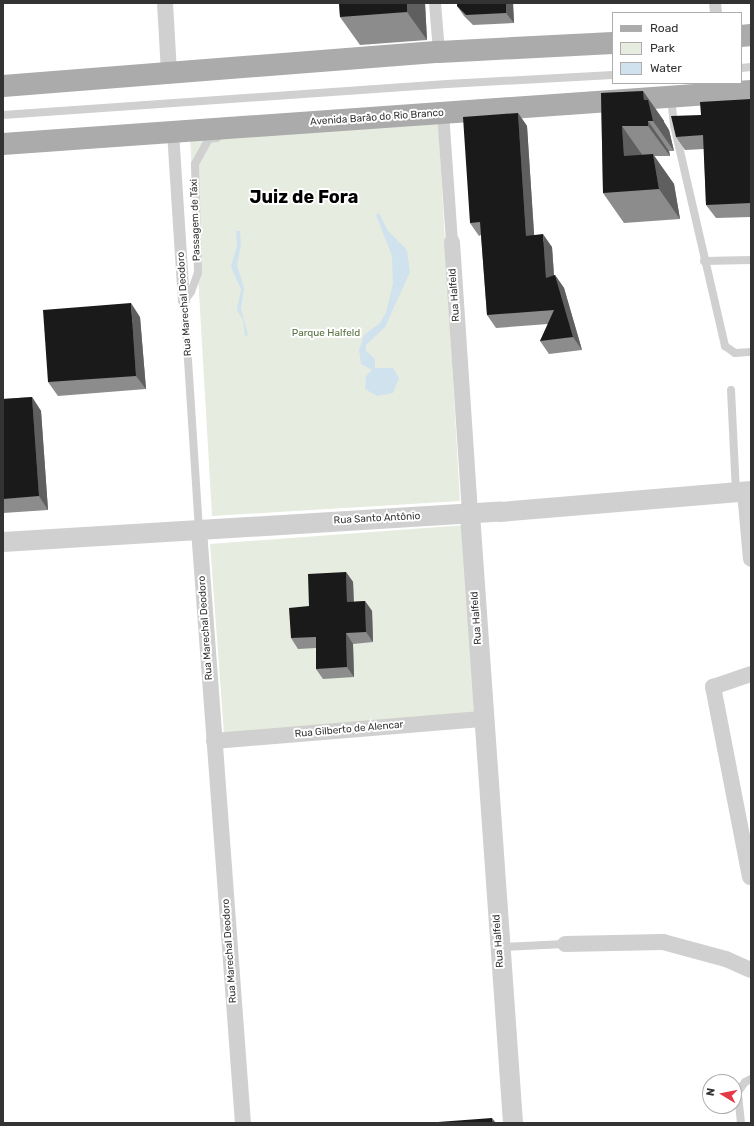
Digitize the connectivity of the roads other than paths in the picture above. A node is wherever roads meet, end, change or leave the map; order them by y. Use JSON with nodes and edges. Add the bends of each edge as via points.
{"nodes":[{"id":1,"x":165,"y":3,"type":"edge"},
{"id":2,"x":435,"y":3,"type":"edge"},
{"id":3,"x":612,"y":43,"type":"edge"},
{"id":4,"x":438,"y":52,"type":"junction"},
{"id":5,"x":169,"y":73,"type":"junction"},
{"id":6,"x":612,"y":75,"type":"edge"},
{"id":7,"x":3,"y":86,"type":"edge"},
{"id":8,"x":751,"y":91,"type":"edge"},
{"id":9,"x":671,"y":97,"type":"junction"},
{"id":10,"x":443,"y":113,"type":"junction"},
{"id":11,"x":3,"y":115,"type":"edge"},
{"id":12,"x":245,"y":127,"type":"junction"},
{"id":13,"x":173,"y":132,"type":"junction"},
{"id":14,"x":3,"y":144,"type":"edge"},
{"id":15,"x":452,"y":242,"type":"joint"},
{"id":16,"x":751,"y":260,"type":"edge"},
{"id":17,"x":704,"y":261,"type":"junction"},
{"id":18,"x":184,"y":301,"type":"junction"},
{"id":19,"x":751,"y":352,"type":"edge"},
{"id":20,"x":731,"y":390,"type":"dead end"},
{"id":21,"x":744,"y":492,"type":"edge"},
{"id":22,"x":470,"y":514,"type":"junction"},
{"id":23,"x":199,"y":530,"type":"junction"},
{"id":24,"x":3,"y":542,"type":"edge"},
{"id":25,"x":751,"y":559,"type":"edge"},
{"id":26,"x":751,"y":674,"type":"edge"},
{"id":27,"x":484,"y":719,"type":"junction"},
{"id":28,"x":214,"y":742,"type":"junction"},
{"id":29,"x":750,"y":877,"type":"edge"},
{"id":30,"x":564,"y":944,"type":"joint"},
{"id":31,"x":500,"y":948,"type":"junction"},
{"id":32,"x":751,"y":970,"type":"edge"},
{"id":33,"x":751,"y":1079,"type":"edge"},
{"id":34,"x":243,"y":1123,"type":"edge"},
{"id":35,"x":513,"y":1123,"type":"edge"},
{"id":36,"x":741,"y":1123,"type":"edge"}],
"edges":[{"from":1,"to":5,"type":"street"},
{"from":2,"to":4,"type":"street"},
{"from":3,"to":4,"type":"main road"},
{"from":4,"to":5,"type":"main road"},
{"from":5,"to":7,"type":"main road"},
{"from":6,"to":11,"type":"lane"},
{"from":8,"to":9,"type":"main road","name":"Avenida Barão do Rio Branco"},
{"from":9,"to":10,"type":"main road","name":"Avenida Barão do Rio Branco"},
{"from":9,"to":17,"type":"lane","via":[[674,125]]},
{"from":10,"to":12,"type":"main road","name":"Avenida Barão do Rio Branco"},
{"from":10,"to":15,"type":"street","name":"Rua Halfeld"},
{"from":12,"to":13,"type":"main road","name":"Avenida Barão do Rio Branco"},
{"from":12,"to":18,"type":"lane","name":"Passagem de Táxi","via":[[240,136],[209,139],[195,164],[198,273],[191,292]]},
{"from":13,"to":14,"type":"main road","name":"Avenida Barão do Rio Branco"},
{"from":13,"to":18,"type":"street","name":"Rua Marechal Deodoro"},
{"from":15,"to":22,"type":"street","name":"Rua Halfeld"},
{"from":16,"to":17,"type":"lane"},
{"from":17,"to":19,"type":"lane","via":[[725,346],[736,353]]},
{"from":18,"to":23,"type":"lane","name":"Rua Marechal Deodoro"},
{"from":20,"to":21,"type":"lane"},
{"from":21,"to":22,"type":"street","name":"Rua Santo Antônio"},
{"from":21,"to":25,"type":"street"},
{"from":22,"to":23,"type":"street","name":"Rua Santo Antônio"},
{"from":22,"to":27,"type":"street","name":"Rua Halfeld"},
{"from":23,"to":24,"type":"street","name":"Rua Santo Antônio"},
{"from":23,"to":28,"type":"street","name":"Rua Marechal Deodoro"},
{"from":26,"to":29,"type":"street","via":[[713,687]]},
{"from":27,"to":28,"type":"street","name":"Rua Gilberto de Alencar"},
{"from":27,"to":31,"type":"street","name":"Rua Halfeld"},
{"from":28,"to":34,"type":"street","name":"Rua Marechal Deodoro"},
{"from":30,"to":31,"type":"lane"},
{"from":30,"to":32,"type":"street","via":[[663,942],[726,959]]},
{"from":31,"to":35,"type":"street","name":"Rua Halfeld"},
{"from":33,"to":36,"type":"lane","via":[[745,1082],[738,1092]]}]}
